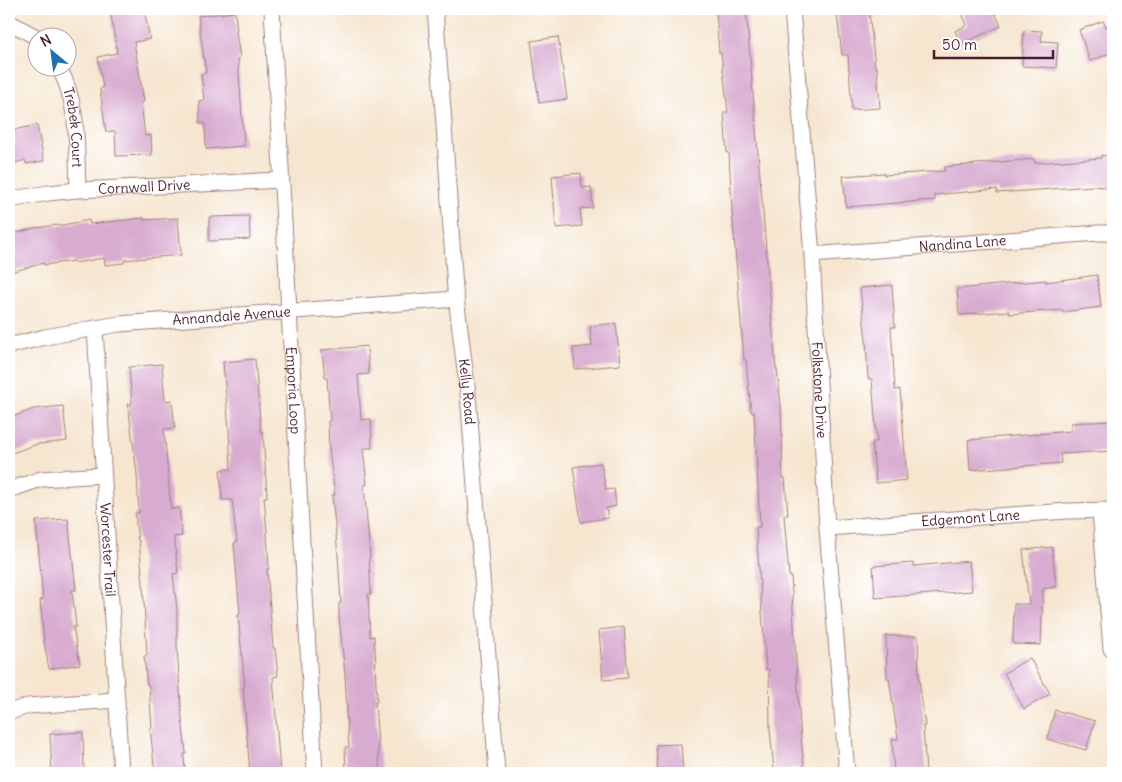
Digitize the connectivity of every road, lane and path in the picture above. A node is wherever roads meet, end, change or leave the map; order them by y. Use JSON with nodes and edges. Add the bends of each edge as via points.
{"nodes":[{"id":1,"x":272,"y":9,"type":"edge"},
{"id":2,"x":435,"y":9,"type":"edge"},
{"id":3,"x":792,"y":9,"type":"edge"},
{"id":4,"x":9,"y":22,"type":"edge"},
{"id":5,"x":28,"y":32,"type":"edge"},
{"id":6,"x":65,"y":78,"type":"edge"},
{"id":7,"x":281,"y":180,"type":"junction"},
{"id":8,"x":78,"y":190,"type":"junction"},
{"id":9,"x":9,"y":200,"type":"edge"},
{"id":10,"x":1113,"y":233,"type":"edge"},
{"id":11,"x":812,"y":255,"type":"junction"},
{"id":12,"x":456,"y":299,"type":"junction"},
{"id":13,"x":288,"y":311,"type":"junction"},
{"id":14,"x":95,"y":328,"type":"junction"},
{"id":15,"x":9,"y":346,"type":"edge"},
{"id":16,"x":103,"y":475,"type":"junction"},
{"id":17,"x":9,"y":490,"type":"edge"},
{"id":18,"x":1106,"y":510,"type":"edge"},
{"id":19,"x":827,"y":528,"type":"junction"},
{"id":20,"x":1111,"y":649,"type":"dead end"},
{"id":21,"x":117,"y":700,"type":"junction"},
{"id":22,"x":9,"y":712,"type":"edge"},
{"id":23,"x":121,"y":773,"type":"edge"},
{"id":24,"x":315,"y":773,"type":"edge"},
{"id":25,"x":497,"y":773,"type":"edge"},
{"id":26,"x":846,"y":773,"type":"edge"}],
"edges":[{"from":1,"to":7,"type":"street","name":"Emporia Loop"},
{"from":2,"to":12,"type":"street","name":"Kelly Road"},
{"from":3,"to":11,"type":"street","name":"Folkstone Drive"},
{"from":4,"to":5,"type":"street"},
{"from":6,"to":8,"type":"street","name":"Trebek Court","via":[[75,112]]},
{"from":7,"to":8,"type":"street","name":"Cornwall Drive"},
{"from":7,"to":13,"type":"street","name":"Emporia Loop"},
{"from":8,"to":9,"type":"street","name":"Cornwall Drive"},
{"from":10,"to":11,"type":"street","name":"Nandina Lane"},
{"from":11,"to":19,"type":"street","name":"Folkstone Drive"},
{"from":12,"to":13,"type":"street","name":"Annandale Avenue"},
{"from":12,"to":25,"type":"street","name":"Kelly Road","via":[[468,394]]},
{"from":13,"to":14,"type":"street","name":"Annandale Avenue"},
{"from":13,"to":24,"type":"street","name":"Emporia Loop"},
{"from":14,"to":15,"type":"street","name":"Annandale Avenue"},
{"from":14,"to":16,"type":"street","name":"Worcester Trail"},
{"from":16,"to":17,"type":"street","via":[[41,479]]},
{"from":16,"to":21,"type":"street","name":"Worcester Trail"},
{"from":18,"to":19,"type":"street","name":"Edgemont Lane"},
{"from":18,"to":20,"type":"street"},
{"from":19,"to":26,"type":"street","name":"Folkstone Drive"},
{"from":21,"to":22,"type":"street","via":[[28,706]]},
{"from":21,"to":23,"type":"street","name":"Worcester Trail"}]}
